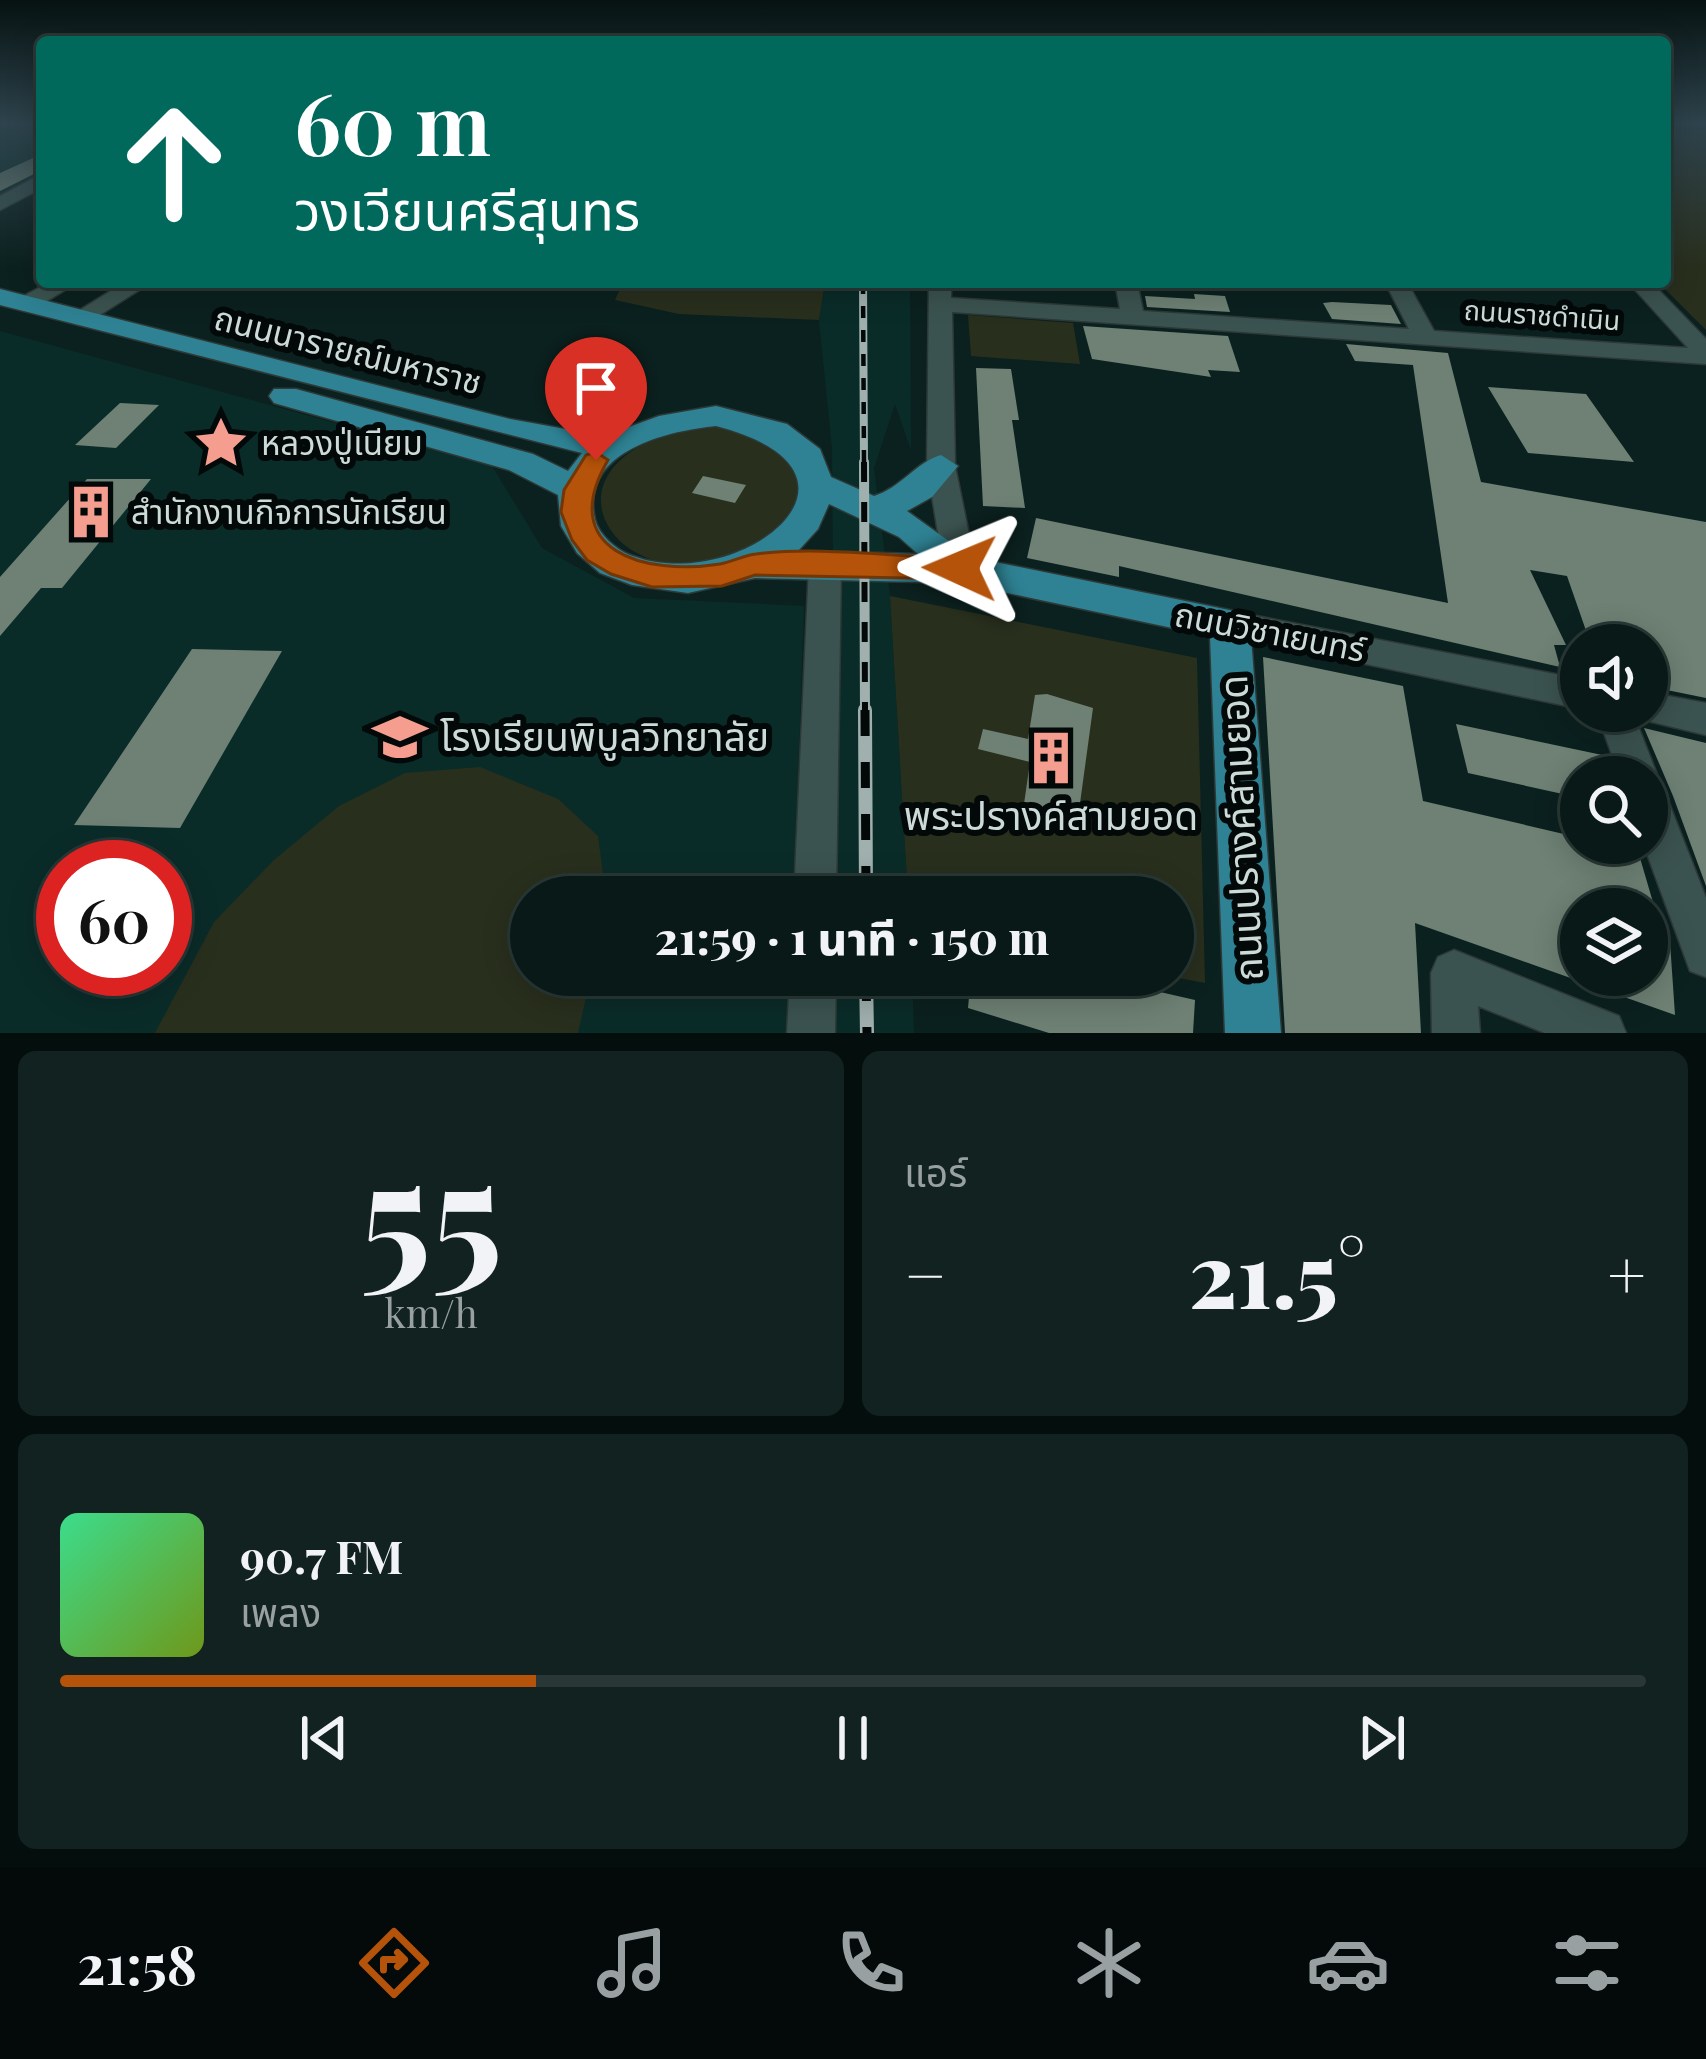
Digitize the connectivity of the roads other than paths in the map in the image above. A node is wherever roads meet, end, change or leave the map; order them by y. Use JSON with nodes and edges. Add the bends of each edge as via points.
{"nodes":[{"id":1,"x":36,"y":183,"type":"edge"},
{"id":2,"x":0,"y":204,"type":"edge"},
{"id":3,"x":54,"y":288,"type":"edge"},
{"id":4,"x":132,"y":288,"type":"edge"},
{"id":5,"x":1127,"y":288,"type":"edge"},
{"id":6,"x":1399,"y":288,"type":"edge"},
{"id":7,"x":1645,"y":288,"type":"edge"},
{"id":8,"x":941,"y":293,"type":"edge"},
{"id":9,"x":8,"y":307,"type":"edge"},
{"id":10,"x":79,"y":318,"type":"junction"},
{"id":11,"x":1133,"y":318,"type":"junction"},
{"id":12,"x":1426,"y":338,"type":"junction"},
{"id":13,"x":1706,"y":355,"type":"edge"},
{"id":14,"x":610,"y":448,"type":"junction"},
{"id":15,"x":941,"y":466,"type":"junction"},
{"id":16,"x":818,"y":485,"type":"junction"},
{"id":17,"x":578,"y":490,"type":"junction"},
{"id":18,"x":874,"y":508,"type":"junction"},
{"id":19,"x":754,"y":564,"type":"junction"},
{"id":20,"x":825,"y":566,"type":"junction"},
{"id":21,"x":960,"y":568,"type":"junction"},
{"id":22,"x":1230,"y":624,"type":"junction"},
{"id":23,"x":1560,"y":690,"type":"edge"},
{"id":24,"x":1668,"y":711,"type":"edge"},
{"id":25,"x":1706,"y":719,"type":"edge"},
{"id":26,"x":1668,"y":854,"type":"edge"},
{"id":27,"x":816,"y":876,"type":"edge"},
{"id":28,"x":1706,"y":956,"type":"edge"},
{"id":29,"x":812,"y":996,"type":"edge"},
{"id":30,"x":811,"y":1033,"type":"edge"},
{"id":31,"x":1253,"y":1033,"type":"edge"},
{"id":32,"x":1456,"y":1033,"type":"edge"},
{"id":33,"x":1602,"y":1033,"type":"edge"}],
"edges":[{"from":1,"to":2,"type":"street"},
{"from":3,"to":9,"type":"street"},
{"from":4,"to":10,"type":"street"},
{"from":5,"to":11,"type":"street"},
{"from":6,"to":12,"type":"street"},
{"from":7,"to":13,"type":"street"},
{"from":8,"to":11,"type":"street","name":"ถนนราชดำเนิน"},
{"from":8,"to":15,"type":"street"},
{"from":9,"to":10,"type":"main road","name":"ถนนนารายณ์มหาราช"},
{"from":9,"to":17,"type":"main road","name":"ถนนนารายณ์มหาราช","via":[[489,452]]},
{"from":10,"to":14,"type":"main road","name":"ถนนนารายณ์มหาราช"},
{"from":11,"to":12,"type":"street","name":"ถนนราชดำเนิน"},
{"from":12,"to":13,"type":"street","name":"ถนนราชดำเนิน"},
{"from":14,"to":16,"type":"main road","via":[[659,424],[743,419],[803,451]]},
{"from":14,"to":17,"type":"main road"},
{"from":15,"to":18,"type":"main road","via":[[923,489]]},
{"from":15,"to":21,"type":"street"},
{"from":16,"to":18,"type":"main road","name":"ถนนวิชาเยนทร์"},
{"from":16,"to":19,"type":"main road","via":[[803,529]]},
{"from":17,"to":19,"type":"main road","via":[[581,533],[621,567],[686,579]]},
{"from":18,"to":21,"type":"main road","name":"ถนนวิชาเยนทร์"},
{"from":19,"to":20,"type":"main road","name":"ถนนวิชาเยนทร์"},
{"from":20,"to":21,"type":"main road","name":"ถนนวิชาเยนทร์"},
{"from":20,"to":27,"type":"street"},
{"from":21,"to":22,"type":"main road","name":"ถนนวิชาเยนทร์"},
{"from":22,"to":23,"type":"street","name":"ถนนวิชาเยนทร์"},
{"from":22,"to":31,"type":"main road","name":"ถนนปรางค์สามยอด"},
{"from":24,"to":25,"type":"street"},
{"from":26,"to":28,"type":"street"},
{"from":29,"to":30,"type":"street"},
{"from":32,"to":33,"type":"street","via":[[1454,973]]}]}
